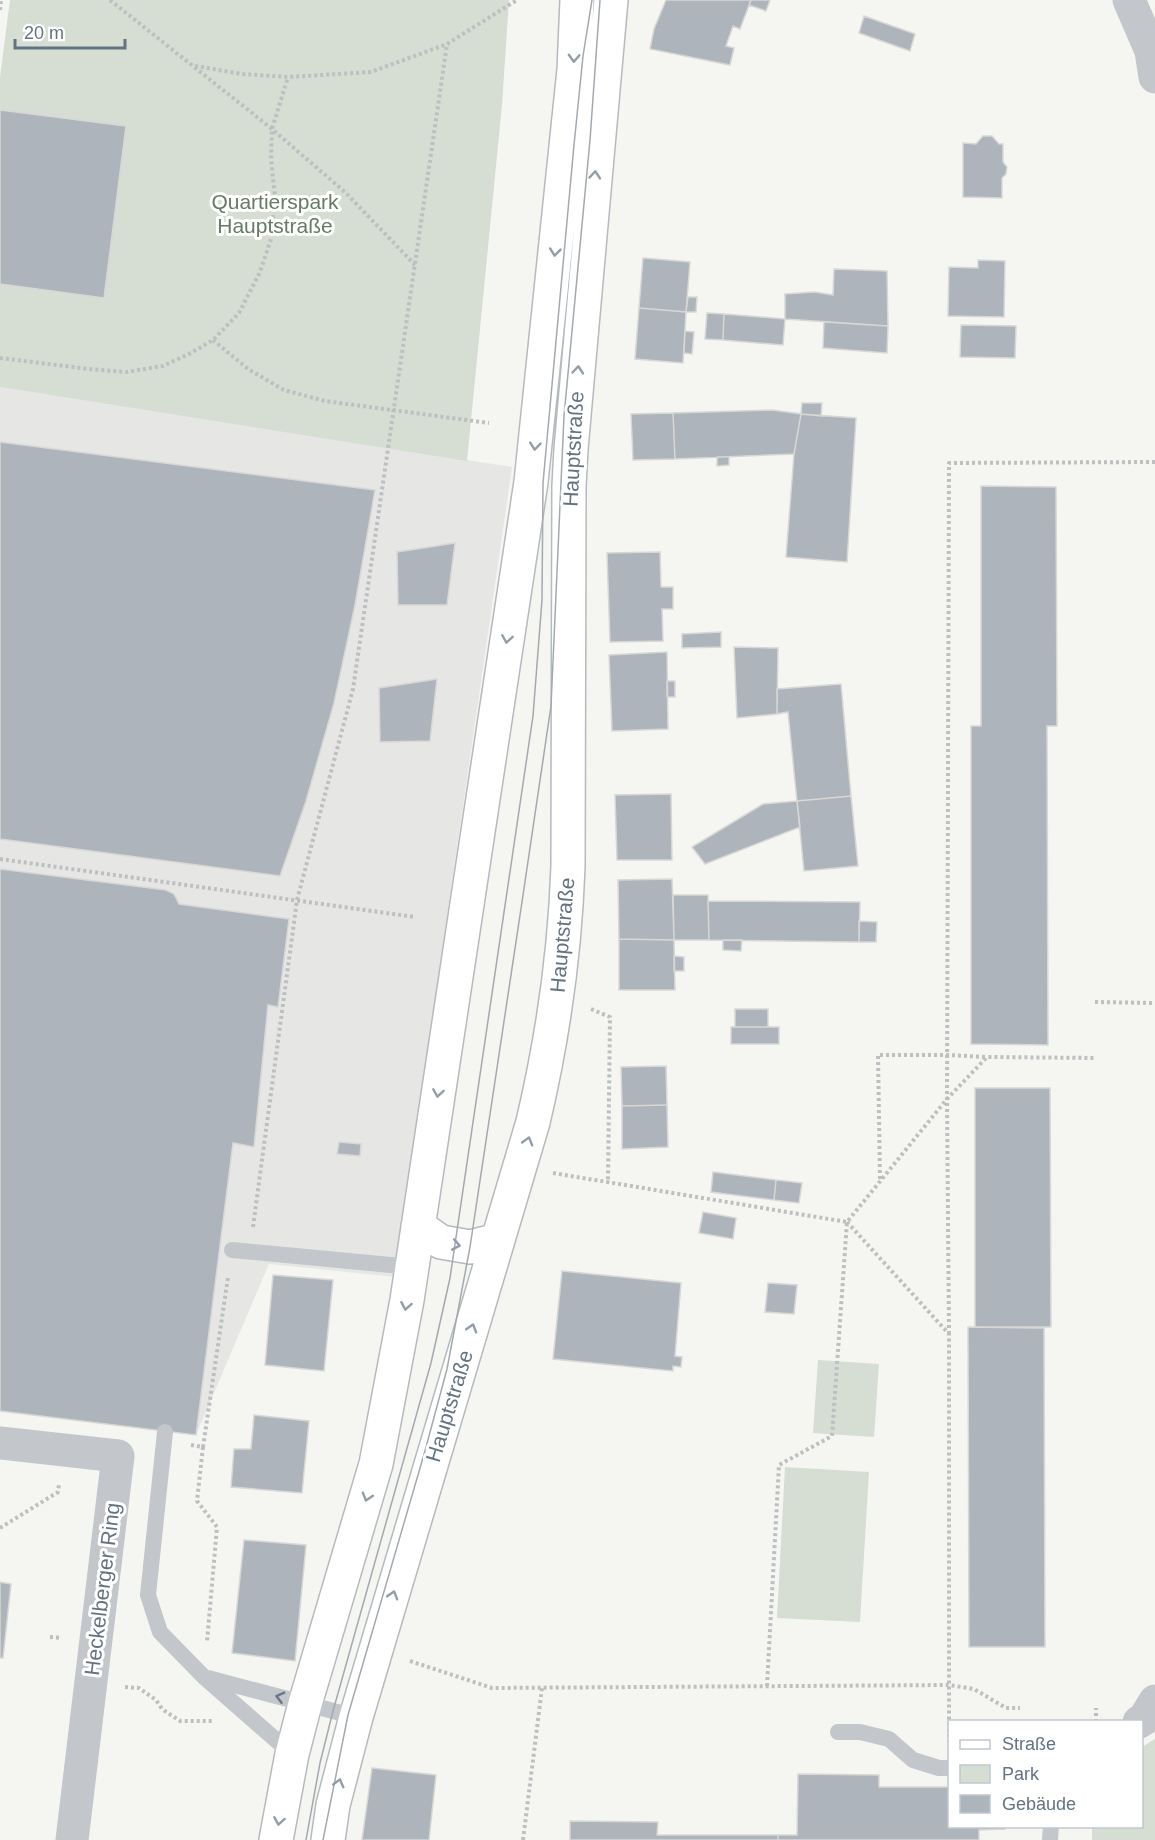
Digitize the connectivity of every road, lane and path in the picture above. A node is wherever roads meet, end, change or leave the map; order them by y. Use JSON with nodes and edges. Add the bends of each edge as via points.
{"nodes":[{"id":1,"x":1,"y":0,"type":"edge"},
{"id":2,"x":110,"y":0,"type":"edge"},
{"id":3,"x":517,"y":0,"type":"edge"},
{"id":4,"x":576,"y":0,"type":"edge"},
{"id":5,"x":611,"y":0,"type":"edge"},
{"id":6,"x":1129,"y":0,"type":"edge"},
{"id":7,"x":0,"y":10,"type":"edge"},
{"id":8,"x":447,"y":44,"type":"junction"},
{"id":9,"x":194,"y":66,"type":"junction"},
{"id":10,"x":288,"y":77,"type":"junction"},
{"id":11,"x":1155,"y":77,"type":"edge"},
{"id":12,"x":272,"y":129,"type":"junction"},
{"id":13,"x":416,"y":266,"type":"junction"},
{"id":14,"x":213,"y":339,"type":"junction"},
{"id":15,"x":0,"y":358,"type":"edge"},
{"id":16,"x":394,"y":411,"type":"junction"},
{"id":17,"x":489,"y":423,"type":"dead end"},
{"id":18,"x":1155,"y":462,"type":"edge"},
{"id":19,"x":531,"y":482,"type":"junction"},
{"id":20,"x":569,"y":486,"type":"junction"},
{"id":21,"x":0,"y":859,"type":"edge"},
{"id":22,"x":297,"y":900,"type":"junction"},
{"id":23,"x":415,"y":917,"type":"dead end"},
{"id":24,"x":1095,"y":1002,"type":"dead end"},
{"id":25,"x":1155,"y":1003,"type":"edge"},
{"id":26,"x":582,"y":1006,"type":"dead end"},
{"id":27,"x":948,"y":1055,"type":"junction"},
{"id":28,"x":987,"y":1057,"type":"junction"},
{"id":29,"x":1095,"y":1058,"type":"dead end"},
{"id":30,"x":947,"y":1099,"type":"junction"},
{"id":31,"x":547,"y":1172,"type":"dead end"},
{"id":32,"x":880,"y":1179,"type":"junction"},
{"id":33,"x":608,"y":1183,"type":"junction"},
{"id":34,"x":847,"y":1222,"type":"junction"},
{"id":35,"x":418,"y":1226,"type":"junction"},
{"id":36,"x":498,"y":1240,"type":"junction"},
{"id":37,"x":232,"y":1250,"type":"junction"},
{"id":38,"x":412,"y":1267,"type":"junction"},
{"id":39,"x":949,"y":1334,"type":"junction"},
{"id":40,"x":164,"y":1437,"type":"joint"},
{"id":41,"x":0,"y":1443,"type":"edge"},
{"id":42,"x":203,"y":1447,"type":"junction"},
{"id":43,"x":405,"y":1659,"type":"dead end"},
{"id":44,"x":204,"y":1677,"type":"junction"},
{"id":45,"x":91,"y":1682,"type":"junction"},
{"id":46,"x":949,"y":1685,"type":"junction"},
{"id":47,"x":767,"y":1686,"type":"junction"},
{"id":48,"x":542,"y":1688,"type":"junction"},
{"id":49,"x":1155,"y":1701,"type":"edge"},
{"id":50,"x":305,"y":1704,"type":"junction"},
{"id":51,"x":1020,"y":1708,"type":"dead end"},
{"id":52,"x":1096,"y":1708,"type":"dead end"},
{"id":53,"x":356,"y":1717,"type":"junction"},
{"id":54,"x":949,"y":1720,"type":"edge"},
{"id":55,"x":1096,"y":1720,"type":"edge"},
{"id":56,"x":1142,"y":1720,"type":"edge"},
{"id":57,"x":213,"y":1721,"type":"dead end"},
{"id":58,"x":838,"y":1732,"type":"dead end"},
{"id":59,"x":292,"y":1754,"type":"junction"},
{"id":60,"x":948,"y":1768,"type":"edge"},
{"id":61,"x":72,"y":1840,"type":"edge"},
{"id":62,"x":276,"y":1840,"type":"edge"},
{"id":63,"x":328,"y":1840,"type":"edge"},
{"id":64,"x":523,"y":1840,"type":"edge"}],
"edges":[{"from":1,"to":7,"type":"path"},
{"from":2,"to":9,"type":"path"},
{"from":3,"to":8,"type":"path"},
{"from":4,"to":19,"type":"main road","name":"Hauptstraße","one_way":true,"via":[[574,70]]},
{"from":20,"to":5,"type":"main road","name":"Hauptstraße","one_way":true},
{"from":6,"to":11,"type":"street","via":[[1151,51]]},
{"from":8,"to":10,"type":"path","via":[[371,72]]},
{"from":8,"to":13,"type":"path"},
{"from":9,"to":10,"type":"path"},
{"from":9,"to":12,"type":"path"},
{"from":10,"to":12,"type":"path"},
{"from":12,"to":13,"type":"path","via":[[346,193]]},
{"from":12,"to":14,"type":"path","via":[[275,197],[271,239],[239,314]]},
{"from":13,"to":16,"type":"path"},
{"from":14,"to":15,"type":"path","via":[[163,366],[126,372]]},
{"from":14,"to":16,"type":"path","via":[[248,369],[284,390],[325,401]]},
{"from":16,"to":17,"type":"path"},
{"from":16,"to":22,"type":"path","via":[[353,689]]},
{"from":18,"to":27,"type":"path","via":[[949,463]]},
{"from":19,"to":20,"type":"main road"},
{"from":19,"to":35,"type":"main road","name":"Hauptstraße","one_way":true},
{"from":36,"to":20,"type":"main road","name":"Hauptstraße","one_way":true,"via":[[549,1054],[566,926]]},
{"from":21,"to":22,"type":"path"},
{"from":22,"to":23,"type":"path"},
{"from":22,"to":37,"type":"path","via":[[252,1230],[233,1242]]},
{"from":24,"to":25,"type":"path"},
{"from":26,"to":33,"type":"path","via":[[610,1017]]},
{"from":27,"to":28,"type":"path"},
{"from":27,"to":30,"type":"path"},
{"from":27,"to":32,"type":"path","via":[[878,1055]]},
{"from":28,"to":29,"type":"path"},
{"from":28,"to":30,"type":"path"},
{"from":30,"to":32,"type":"path"},
{"from":30,"to":39,"type":"path"},
{"from":31,"to":33,"type":"path"},
{"from":32,"to":34,"type":"path"},
{"from":33,"to":34,"type":"path"},
{"from":34,"to":39,"type":"path"},
{"from":34,"to":47,"type":"path","via":[[832,1436],[779,1465]]},
{"from":35,"to":36,"type":"main road","one_way":true,"via":[[441,1242],[470,1247]]},
{"from":35,"to":38,"type":"main road","name":"Hauptstraße"},
{"from":53,"to":36,"type":"main road","name":"Hauptstraße","one_way":true},
{"from":37,"to":38,"type":"lane"},
{"from":37,"to":42,"type":"path"},
{"from":38,"to":50,"type":"main road","name":"Hauptstraße","one_way":true,"via":[[376,1464]]},
{"from":39,"to":46,"type":"path"},
{"from":40,"to":42,"type":"path"},
{"from":40,"to":44,"type":"lane","via":[[148,1595],[160,1632]]},
{"from":41,"to":45,"type":"street","name":"Heckelberger Ring","via":[[118,1456]]},
{"from":42,"to":44,"type":"path","via":[[197,1501],[217,1527]]},
{"from":43,"to":48,"type":"path","via":[[492,1688]]},
{"from":50,"to":44,"type":"lane","one_way":true},
{"from":44,"to":59,"type":"lane"},
{"from":45,"to":57,"type":"path","via":[[139,1689],[180,1721]]},
{"from":45,"to":61,"type":"street","name":"Heckelberger Ring"},
{"from":46,"to":47,"type":"path"},
{"from":46,"to":51,"type":"path","via":[[974,1689],[1006,1708]]},
{"from":46,"to":54,"type":"path"},
{"from":47,"to":48,"type":"path"},
{"from":48,"to":64,"type":"path"},
{"from":49,"to":56,"type":"street"},
{"from":50,"to":53,"type":"lane"},
{"from":50,"to":59,"type":"main road","name":"Hauptstraße"},
{"from":52,"to":55,"type":"path"},
{"from":63,"to":53,"type":"main road","name":"Hauptstraße","one_way":true},
{"from":58,"to":60,"type":"lane","via":[[889,1739],[913,1760]]},
{"from":59,"to":62,"type":"main road","name":"Hauptstraße","one_way":true}]}
